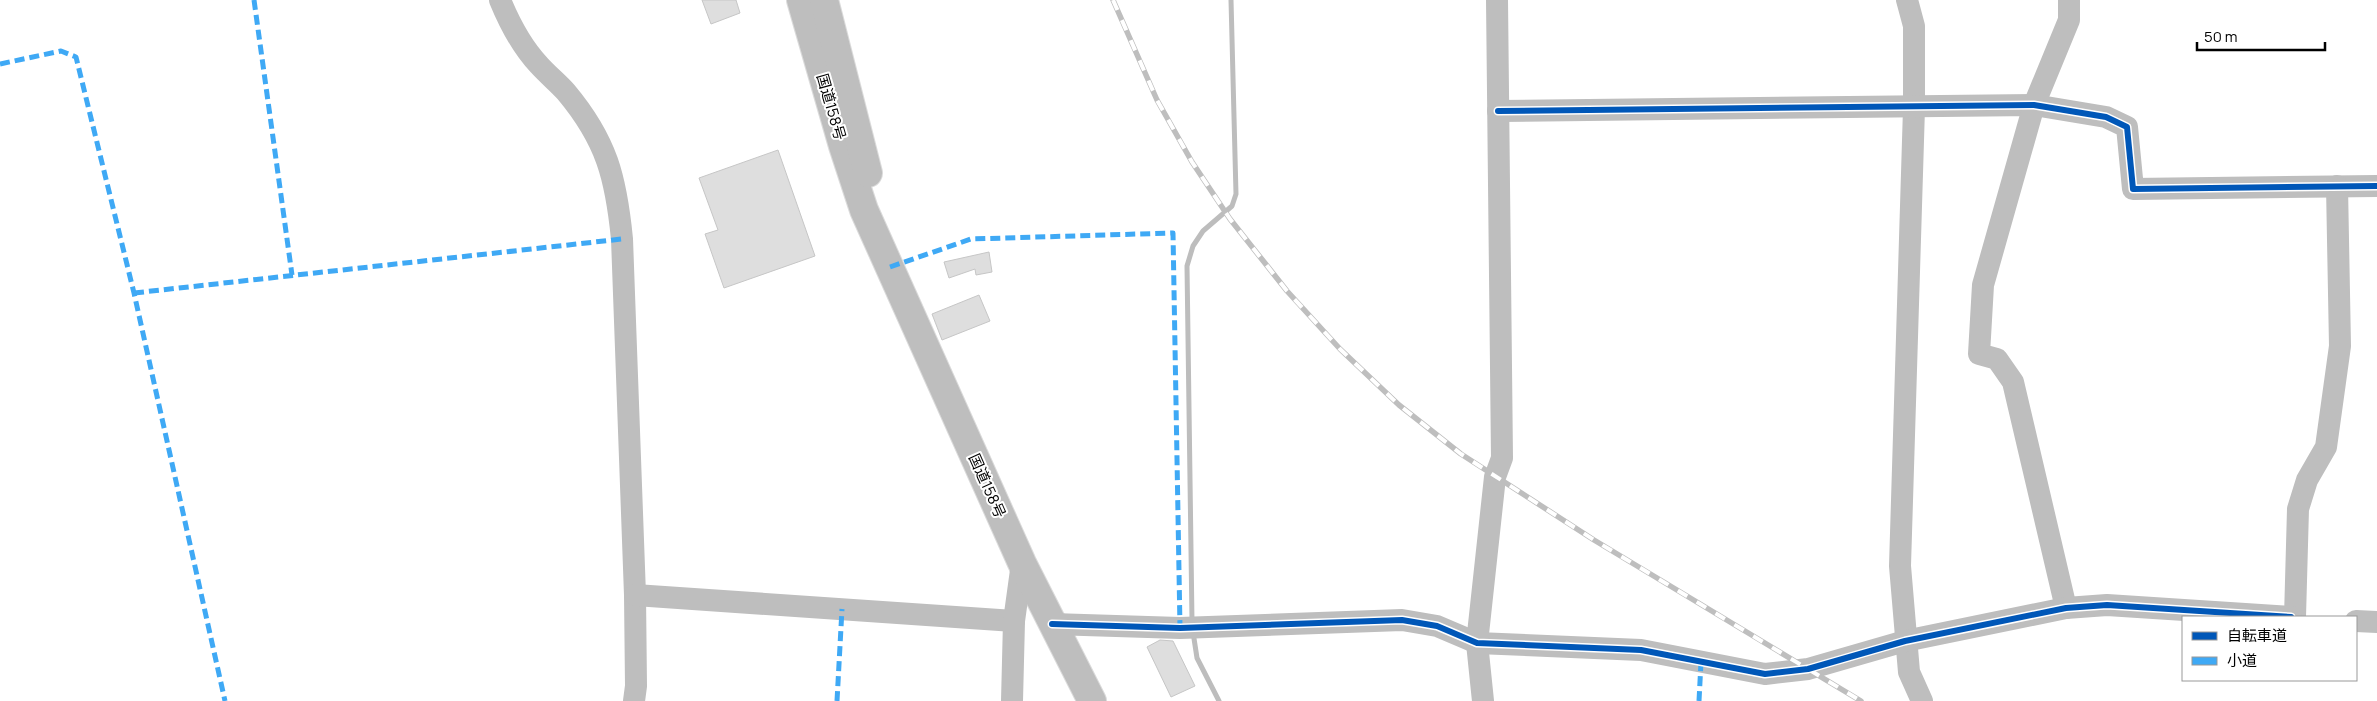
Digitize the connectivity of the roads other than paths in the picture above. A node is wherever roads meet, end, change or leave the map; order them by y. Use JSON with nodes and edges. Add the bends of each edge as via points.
{"nodes":[{"id":1,"x":500,"y":0,"type":"edge"},
{"id":2,"x":801,"y":0,"type":"edge"},
{"id":3,"x":824,"y":0,"type":"edge"},
{"id":4,"x":1497,"y":0,"type":"edge"},
{"id":5,"x":1907,"y":0,"type":"edge"},
{"id":6,"x":2069,"y":0,"type":"edge"},
{"id":7,"x":2034,"y":105,"type":"junction"},
{"id":8,"x":1914,"y":108,"type":"junction"},
{"id":9,"x":1498,"y":112,"type":"junction"},
{"id":10,"x":2336,"y":186,"type":"junction"},
{"id":11,"x":2377,"y":186,"type":"edge"},
{"id":12,"x":890,"y":267,"type":"junction"},
{"id":13,"x":1022,"y":563,"type":"junction"},
{"id":14,"x":636,"y":595,"type":"junction"},
{"id":15,"x":2066,"y":608,"type":"junction"},
{"id":16,"x":2278,"y":616,"type":"edge"},
{"id":17,"x":2293,"y":616,"type":"edge"},
{"id":18,"x":1014,"y":620,"type":"junction"},
{"id":19,"x":2357,"y":621,"type":"edge"},
{"id":20,"x":2377,"y":622,"type":"edge"},
{"id":21,"x":1052,"y":624,"type":"junction"},
{"id":22,"x":1905,"y":641,"type":"junction"},
{"id":23,"x":1477,"y":643,"type":"junction"},
{"id":24,"x":634,"y":701,"type":"edge"},
{"id":25,"x":1012,"y":701,"type":"edge"},
{"id":26,"x":1092,"y":701,"type":"edge"},
{"id":27,"x":1483,"y":701,"type":"edge"},
{"id":28,"x":1922,"y":701,"type":"edge"}],
"edges":[{"from":1,"to":14,"type":"street","via":[[538,64],[567,93],[602,144],[618,194]]},
{"from":2,"to":12,"type":"highway","name":"国道158号","via":[[864,210]]},
{"from":3,"to":12,"type":"highway","name":"国道158号"},
{"from":4,"to":9,"type":"street"},
{"from":5,"to":8,"type":"street","via":[[1914,26]]},
{"from":6,"to":7,"type":"street","via":[[2069,20]]},
{"from":7,"to":8,"type":"street"},
{"from":7,"to":10,"type":"street","via":[[2106,117],[2127,127],[2133,189]]},
{"from":7,"to":15,"type":"street","via":[[1983,285],[1979,354],[1998,360],[2013,382]]},
{"from":8,"to":9,"type":"street"},
{"from":8,"to":22,"type":"street","via":[[1900,566]]},
{"from":9,"to":23,"type":"street","via":[[1502,458],[1495,477]]},
{"from":10,"to":11,"type":"street"},
{"from":10,"to":17,"type":"street","via":[[2340,346],[2326,447],[2307,480],[2298,509]]},
{"from":12,"to":13,"type":"highway","name":"国道158号"},
{"from":13,"to":18,"type":"street"},
{"from":13,"to":21,"type":"highway","name":"国道158号"},
{"from":14,"to":18,"type":"street"},
{"from":14,"to":24,"type":"street"},
{"from":15,"to":16,"type":"street","via":[[2107,605]]},
{"from":15,"to":22,"type":"street"},
{"from":18,"to":25,"type":"street"},
{"from":19,"to":20,"type":"street"},
{"from":21,"to":23,"type":"street","via":[[1193,628],[1402,620],[1436,626]]},
{"from":21,"to":26,"type":"highway","name":"国道158号"},
{"from":22,"to":23,"type":"street","via":[[1808,669],[1765,674],[1641,650]]},
{"from":22,"to":28,"type":"street","via":[[1909,672]]},
{"from":23,"to":27,"type":"street"}]}
